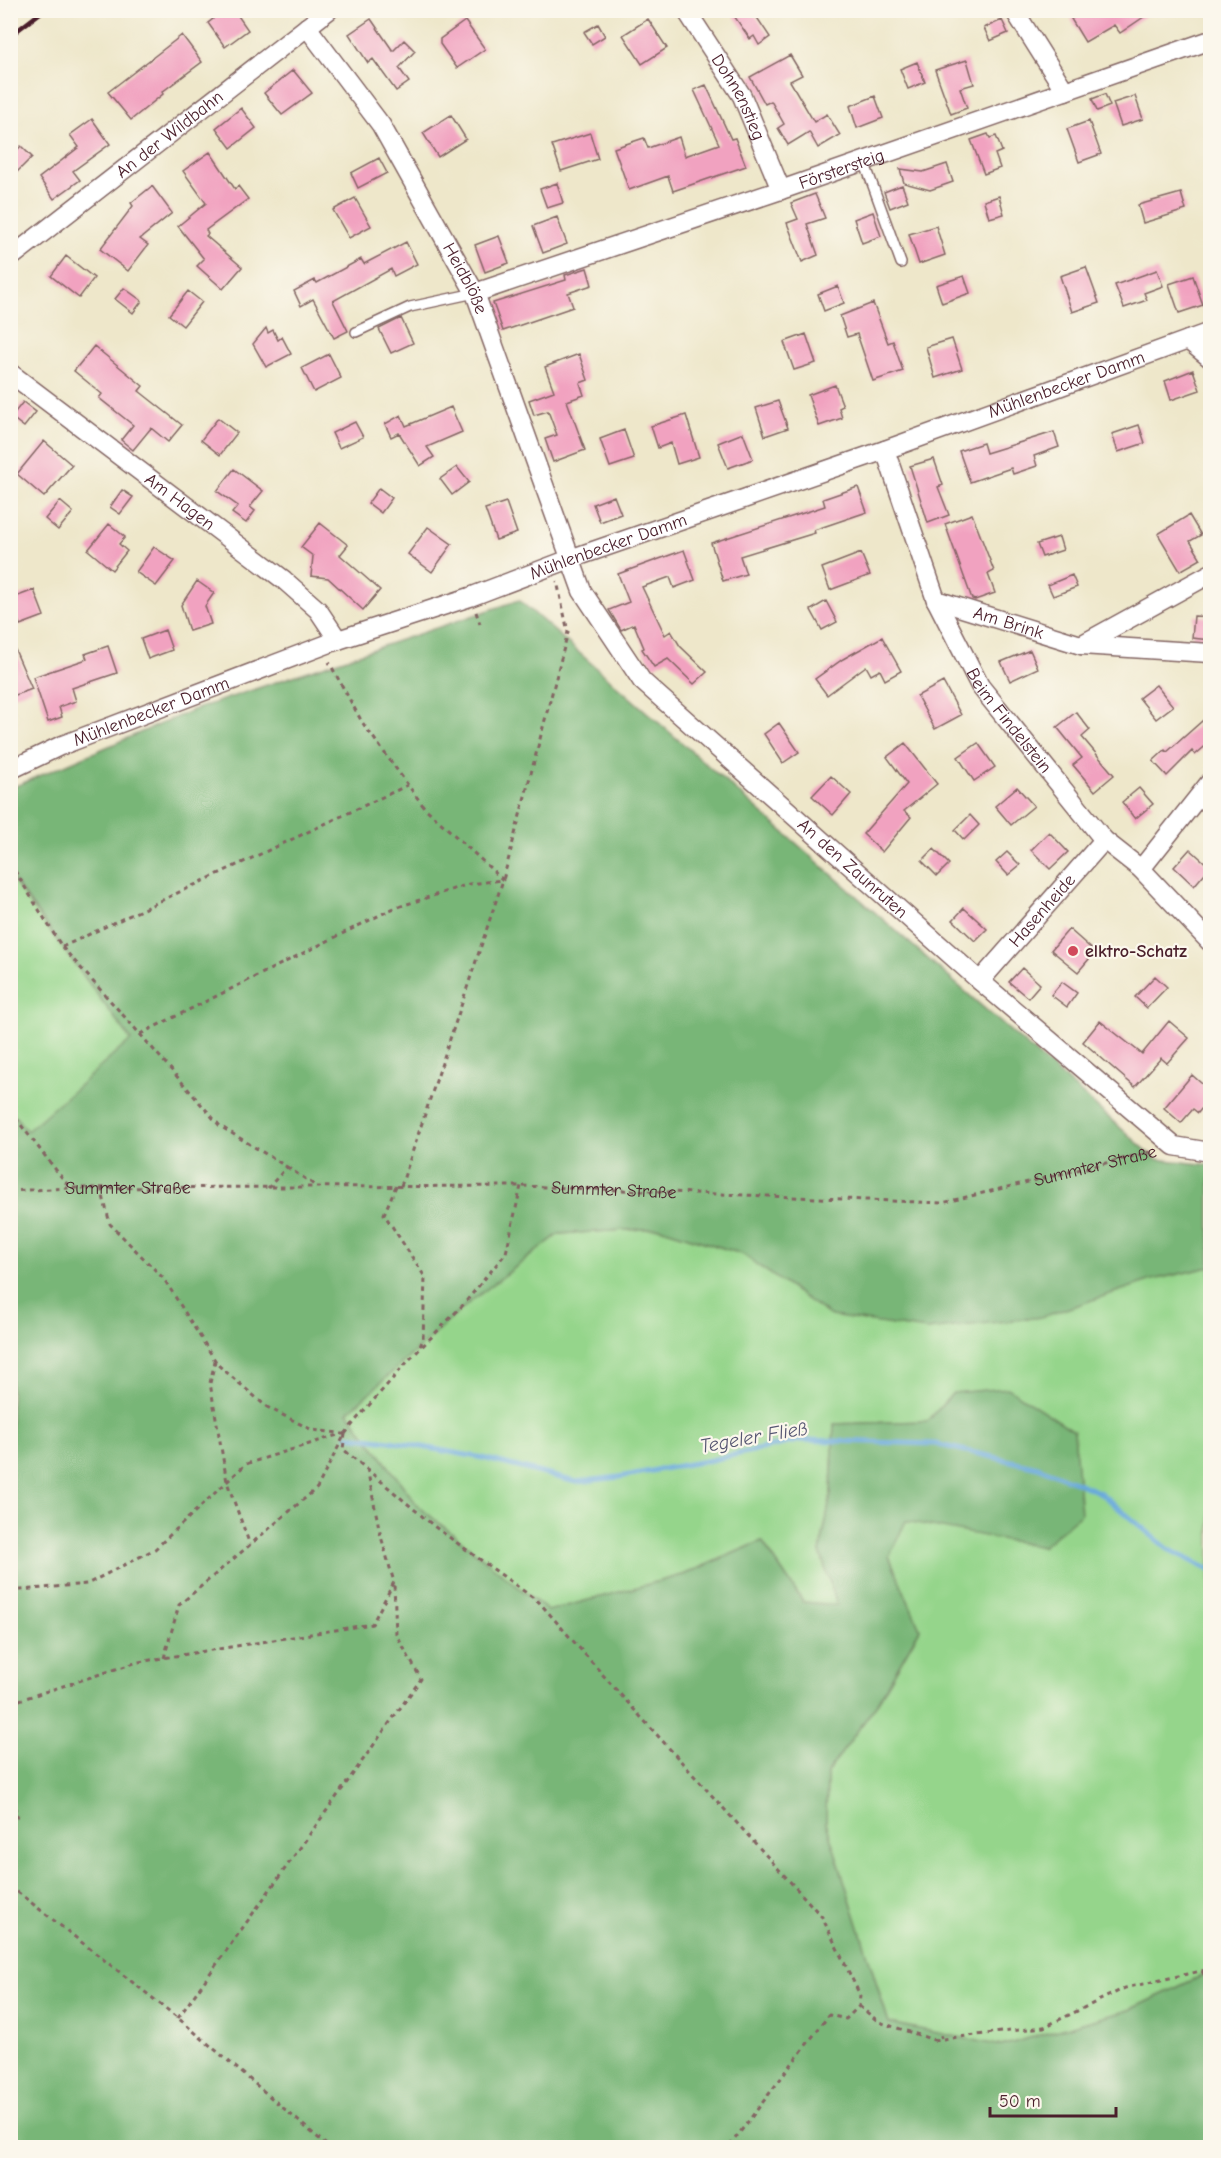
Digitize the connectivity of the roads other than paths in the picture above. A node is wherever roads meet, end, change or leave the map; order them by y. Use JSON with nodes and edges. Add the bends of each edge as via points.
{"nodes":[{"id":1,"x":329,"y":10,"type":"edge"},
{"id":2,"x":686,"y":10,"type":"edge"},
{"id":3,"x":1014,"y":10,"type":"edge"},
{"id":4,"x":307,"y":27,"type":"junction"},
{"id":5,"x":1208,"y":41,"type":"dead end"},
{"id":6,"x":1065,"y":91,"type":"junction"},
{"id":7,"x":864,"y":161,"type":"junction"},
{"id":8,"x":781,"y":190,"type":"junction"},
{"id":9,"x":10,"y":258,"type":"edge"},
{"id":10,"x":901,"y":263,"type":"dead end"},
{"id":11,"x":475,"y":292,"type":"junction"},
{"id":12,"x":356,"y":332,"type":"dead end"},
{"id":13,"x":1210,"y":332,"type":"edge"},
{"id":14,"x":1188,"y":340,"type":"junction"},
{"id":15,"x":1210,"y":358,"type":"edge"},
{"id":16,"x":10,"y":373,"type":"edge"},
{"id":17,"x":885,"y":450,"type":"junction"},
{"id":18,"x":562,"y":562,"type":"junction"},
{"id":19,"x":1210,"y":574,"type":"edge"},
{"id":20,"x":936,"y":600,"type":"junction"},
{"id":21,"x":330,"y":643,"type":"junction"},
{"id":22,"x":1081,"y":645,"type":"junction"},
{"id":23,"x":1210,"y":653,"type":"edge"},
{"id":24,"x":10,"y":770,"type":"edge"},
{"id":25,"x":1210,"y":782,"type":"edge"},
{"id":26,"x":1104,"y":840,"type":"junction"},
{"id":27,"x":1141,"y":869,"type":"junction"},
{"id":28,"x":1210,"y":942,"type":"edge"},
{"id":29,"x":980,"y":981,"type":"junction"},
{"id":30,"x":1174,"y":1146,"type":"joint"},
{"id":31,"x":1210,"y":1152,"type":"edge"}],
"edges":[{"from":1,"to":4,"type":"street","name":"An der Wildbahn"},
{"from":2,"to":8,"type":"street","name":"Dohnenstieg","via":[[742,96]]},
{"from":3,"to":6,"type":"street"},
{"from":4,"to":9,"type":"street","name":"An der Wildbahn"},
{"from":4,"to":11,"type":"street","name":"Heidblöße","via":[[381,125]]},
{"from":5,"to":6,"type":"street","name":"Förstersteig"},
{"from":6,"to":7,"type":"street","name":"Förstersteig"},
{"from":7,"to":8,"type":"street","name":"Förstersteig"},
{"from":7,"to":10,"type":"lane"},
{"from":8,"to":11,"type":"street","name":"Förstersteig"},
{"from":11,"to":12,"type":"lane","via":[[410,307]]},
{"from":11,"to":18,"type":"street","name":"Heidblöße"},
{"from":13,"to":14,"type":"street","name":"Mühlenbecker Damm"},
{"from":14,"to":15,"type":"street"},
{"from":14,"to":17,"type":"street","name":"Mühlenbecker Damm"},
{"from":16,"to":21,"type":"street","name":"Am Hagen","via":[[284,580],[318,610]]},
{"from":17,"to":18,"type":"street","name":"Mühlenbecker Damm"},
{"from":17,"to":20,"type":"street","name":"Beim Findelstein"},
{"from":18,"to":21,"type":"street","name":"Mühlenbecker Damm"},
{"from":18,"to":29,"type":"street","name":"An den Zaunruten","via":[[642,681]]},
{"from":19,"to":22,"type":"street"},
{"from":20,"to":22,"type":"street","name":"Am Brink"},
{"from":20,"to":26,"type":"street","name":"Beim Findelstein","via":[[980,686]]},
{"from":21,"to":24,"type":"street","name":"Mühlenbecker Damm","via":[[60,746]]},
{"from":22,"to":23,"type":"street","name":"Am Brink"},
{"from":25,"to":27,"type":"street"},
{"from":26,"to":27,"type":"street","name":"Beim Findelstein"},
{"from":26,"to":29,"type":"street","name":"Hasenheide"},
{"from":27,"to":28,"type":"street","name":"Beim Findelstein"},
{"from":29,"to":30,"type":"street","name":"An den Zaunruten"},
{"from":30,"to":31,"type":"street","name":"Summter Straße"}]}
